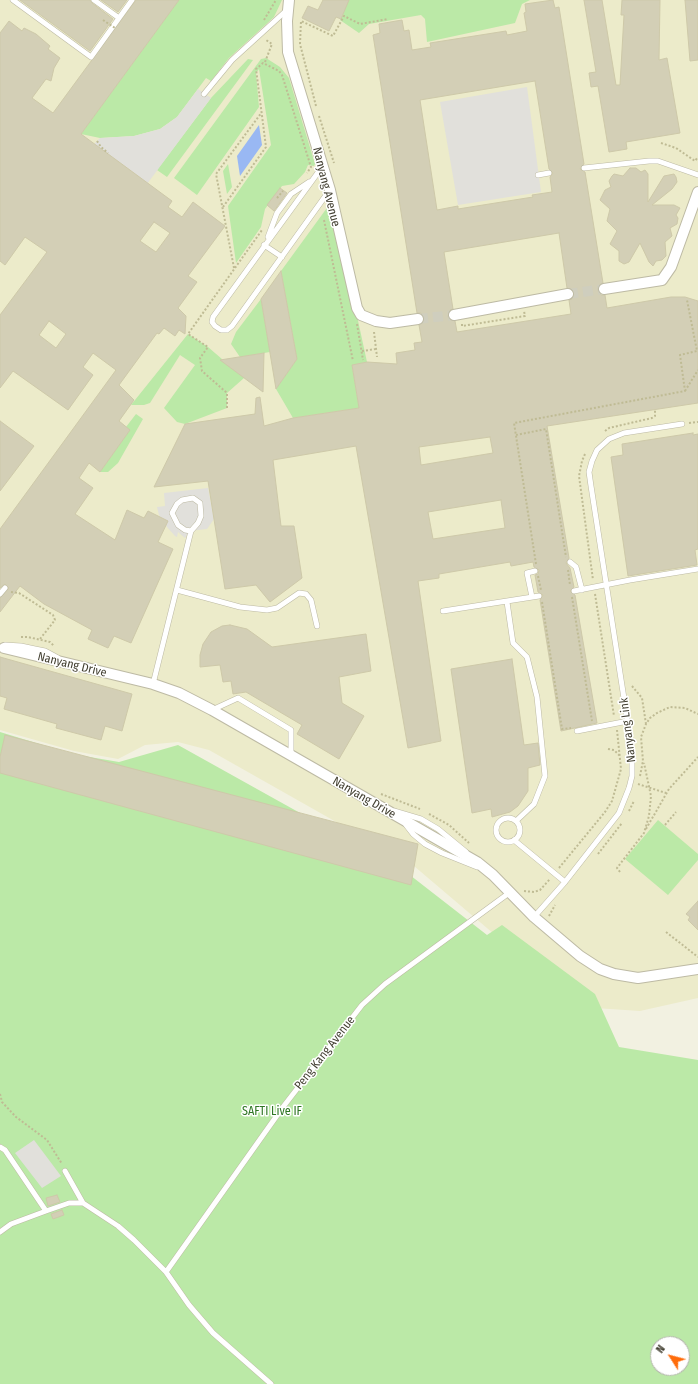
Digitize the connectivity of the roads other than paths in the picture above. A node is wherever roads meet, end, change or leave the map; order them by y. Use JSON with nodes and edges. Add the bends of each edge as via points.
{"nodes":[{"id":1,"x":13,"y":0,"type":"edge"},
{"id":2,"x":94,"y":0,"type":"edge"},
{"id":3,"x":132,"y":0,"type":"edge"},
{"id":4,"x":288,"y":4,"type":"edge"},
{"id":5,"x":119,"y":18,"type":"junction"},
{"id":6,"x":204,"y":94,"type":"dead end"},
{"id":7,"x":322,"y":167,"type":"junction"},
{"id":8,"x":584,"y":168,"type":"dead end"},
{"id":9,"x":549,"y":173,"type":"dead end"},
{"id":10,"x":538,"y":175,"type":"dead end"},
{"id":11,"x":698,"y":175,"type":"edge"},
{"id":12,"x":312,"y":180,"type":"junction"},
{"id":13,"x":330,"y":190,"type":"junction"},
{"id":14,"x":698,"y":192,"type":"edge"},
{"id":15,"x":264,"y":245,"type":"junction"},
{"id":16,"x":282,"y":257,"type":"junction"},
{"id":17,"x":604,"y":288,"type":"tunnel mouth"},
{"id":18,"x":568,"y":294,"type":"tunnel mouth"},
{"id":19,"x":458,"y":318,"type":"tunnel mouth"},
{"id":20,"x":418,"y":319,"type":"tunnel mouth"},
{"id":21,"x":682,"y":424,"type":"dead end"},
{"id":22,"x":192,"y":531,"type":"junction"},
{"id":23,"x":570,"y":562,"type":"dead end"},
{"id":24,"x":698,"y":569,"type":"edge"},
{"id":25,"x":535,"y":571,"type":"dead end"},
{"id":26,"x":606,"y":585,"type":"junction"},
{"id":27,"x":5,"y":588,"type":"dead end"},
{"id":28,"x":177,"y":590,"type":"junction"},
{"id":29,"x":582,"y":590,"type":"junction"},
{"id":30,"x":574,"y":591,"type":"dead end"},
{"id":31,"x":0,"y":594,"type":"edge"},
{"id":32,"x":539,"y":596,"type":"dead end"},
{"id":33,"x":532,"y":598,"type":"junction"},
{"id":34,"x":507,"y":602,"type":"junction"},
{"id":35,"x":443,"y":611,"type":"dead end"},
{"id":36,"x":317,"y":626,"type":"dead end"},
{"id":37,"x":2,"y":647,"type":"edge"},
{"id":38,"x":153,"y":684,"type":"junction"},
{"id":39,"x":212,"y":710,"type":"junction"},
{"id":40,"x":628,"y":720,"type":"junction"},
{"id":41,"x":577,"y":729,"type":"road end"},
{"id":42,"x":291,"y":756,"type":"junction"},
{"id":43,"x":384,"y":809,"type":"junction"},
{"id":44,"x":402,"y":819,"type":"junction"},
{"id":45,"x":516,"y":821,"type":"junction"},
{"id":46,"x":514,"y":840,"type":"junction"},
{"id":47,"x":477,"y":862,"type":"junction"},
{"id":48,"x":492,"y":874,"type":"junction"},
{"id":49,"x":565,"y":882,"type":"junction"},
{"id":50,"x":509,"y":893,"type":"junction"},
{"id":51,"x":534,"y":917,"type":"junction"},
{"id":52,"x":698,"y":969,"type":"edge"},
{"id":53,"x":0,"y":1147,"type":"edge"},
{"id":54,"x":65,"y":1171,"type":"road end"},
{"id":55,"x":83,"y":1203,"type":"junction"},
{"id":56,"x":46,"y":1211,"type":"junction"},
{"id":57,"x":0,"y":1232,"type":"edge"},
{"id":58,"x":166,"y":1272,"type":"junction"},
{"id":59,"x":271,"y":1384,"type":"edge"}],
"edges":[{"from":1,"to":5,"type":"lane","via":[[91,56]]},
{"from":2,"to":5,"type":"lane"},
{"from":3,"to":5,"type":"lane"},
{"from":4,"to":6,"type":"lane","via":[[232,60]]},
{"from":4,"to":7,"type":"street","name":"Nanyang Avenue","via":[[287,40],[290,58]]},
{"from":7,"to":12,"type":"lane"},
{"from":7,"to":13,"type":"street","name":"Nanyang Avenue"},
{"from":8,"to":11,"type":"lane","via":[[649,161]]},
{"from":9,"to":10,"type":"lane"},
{"from":12,"to":15,"type":"lane"},
{"from":12,"to":15,"type":"lane","via":[[291,194],[277,212]]},
{"from":13,"to":16,"type":"lane"},
{"from":13,"to":20,"type":"street","name":"Nanyang Avenue","via":[[359,312],[376,321],[390,323]]},
{"from":14,"to":17,"type":"street","via":[[668,275],[662,280]]},
{"from":15,"to":16,"type":"lane"},
{"from":15,"to":16,"type":"lane","via":[[213,317],[212,322],[221,330],[227,330],[232,326]]},
{"from":18,"to":19,"type":"street"},
{"from":21,"to":26,"type":"lane","name":"Nanyang Link","via":[[624,434],[609,439],[597,450],[589,472]]},
{"from":22,"to":22,"type":"lane","via":[[178,525],[172,513],[182,500],[193,498],[200,503],[201,509],[198,523]]},
{"from":22,"to":28,"type":"lane"},
{"from":23,"to":29,"type":"lane","via":[[576,567]]},
{"from":24,"to":26,"type":"lane"},
{"from":25,"to":33,"type":"lane","via":[[527,573]]},
{"from":26,"to":29,"type":"lane"},
{"from":26,"to":40,"type":"lane","name":"Nanyang Link"},
{"from":27,"to":31,"type":"lane"},
{"from":28,"to":36,"type":"lane","via":[[240,607],[267,610],[277,608],[299,592],[306,594],[311,600]]},
{"from":28,"to":38,"type":"lane"},
{"from":29,"to":30,"type":"lane"},
{"from":32,"to":33,"type":"lane"},
{"from":33,"to":34,"type":"lane"},
{"from":34,"to":35,"type":"lane"},
{"from":34,"to":45,"type":"lane","via":[[513,643],[526,657],[537,698],[545,776],[534,804]]},
{"from":37,"to":38,"type":"street","name":"Nanyang Drive"},
{"from":38,"to":39,"type":"street","name":"Nanyang Drive"},
{"from":39,"to":42,"type":"street","name":"Nanyang Drive"},
{"from":39,"to":42,"type":"lane","via":[[238,698],[245,702],[291,730]]},
{"from":40,"to":41,"type":"lane"},
{"from":40,"to":49,"type":"lane","name":"Nanyang Link","via":[[633,766],[625,800],[612,822]]},
{"from":42,"to":43,"type":"street","name":"Nanyang Drive"},
{"from":43,"to":44,"type":"street","name":"Nanyang Drive"},
{"from":43,"to":47,"type":"lane","via":[[404,813],[438,829]]},
{"from":44,"to":47,"type":"street","name":"Nanyang Drive"},
{"from":44,"to":48,"type":"lane","via":[[413,834],[426,844]]},
{"from":45,"to":46,"type":"lane","via":[[520,829],[519,836]]},
{"from":45,"to":46,"type":"lane","via":[[507,817],[501,819],[495,830],[497,837],[502,841]]},
{"from":46,"to":49,"type":"lane"},
{"from":47,"to":48,"type":"street","name":"Nanyang Drive"},
{"from":48,"to":50,"type":"street","name":"Nanyang Drive"},
{"from":49,"to":51,"type":"lane","name":"Nanyang Link"},
{"from":50,"to":51,"type":"street","name":"Nanyang Drive"},
{"from":50,"to":58,"type":"lane","name":"Peng Kang Avenue","via":[[386,984],[362,1005],[283,1107]]},
{"from":51,"to":52,"type":"street","name":"Nanyang Drive","via":[[580,956],[600,969],[614,974],[653,978]]},
{"from":53,"to":56,"type":"lane","via":[[5,1150]]},
{"from":54,"to":55,"type":"lane"},
{"from":55,"to":56,"type":"lane","via":[[68,1203]]},
{"from":55,"to":58,"type":"lane","via":[[118,1226]]},
{"from":56,"to":57,"type":"lane","via":[[11,1224]]},
{"from":58,"to":59,"type":"lane","via":[[188,1305],[213,1332]]}]}
